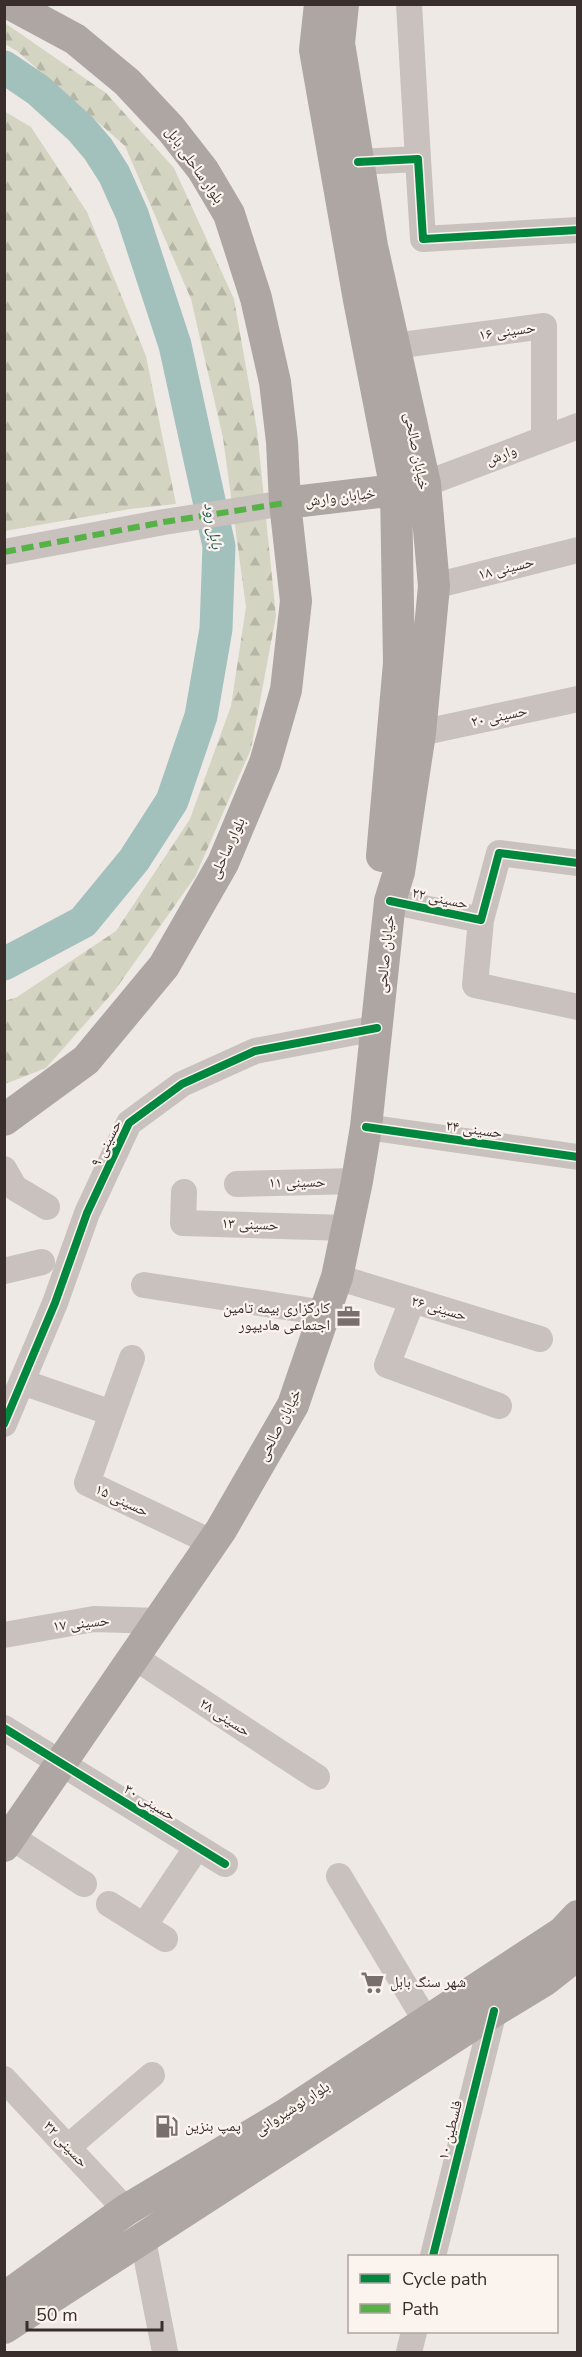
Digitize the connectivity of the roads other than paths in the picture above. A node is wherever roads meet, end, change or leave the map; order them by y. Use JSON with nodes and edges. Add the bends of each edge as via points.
{"nodes":[{"id":1,"x":10,"y":4,"type":"edge"},
{"id":2,"x":320,"y":4,"type":"edge"},
{"id":3,"x":343,"y":4,"type":"edge"},
{"id":4,"x":409,"y":4,"type":"edge"},
{"id":5,"x":418,"y":159,"type":"junction"},
{"id":6,"x":358,"y":162,"type":"junction"},
{"id":7,"x":578,"y":230,"type":"edge"},
{"id":8,"x":394,"y":346,"type":"junction"},
{"id":9,"x":578,"y":426,"type":"edge"},
{"id":10,"x":544,"y":439,"type":"junction"},
{"id":11,"x":410,"y":487,"type":"junction"},
{"id":12,"x":285,"y":503,"type":"junction"},
{"id":13,"x":578,"y":550,"type":"edge"},
{"id":14,"x":4,"y":552,"type":"edge"},
{"id":15,"x":434,"y":586,"type":"junction"},
{"id":16,"x":578,"y":699,"type":"edge"},
{"id":17,"x":420,"y":733,"type":"junction"},
{"id":18,"x":578,"y":863,"type":"edge"},
{"id":19,"x":390,"y":901,"type":"junction"},
{"id":20,"x":481,"y":920,"type":"junction"},
{"id":21,"x":578,"y":1007,"type":"edge"},
{"id":22,"x":377,"y":1028,"type":"junction"},
{"id":23,"x":4,"y":1120,"type":"edge"},
{"id":24,"x":366,"y":1127,"type":"junction"},
{"id":25,"x":578,"y":1157,"type":"edge"},
{"id":26,"x":4,"y":1170,"type":"edge"},
{"id":27,"x":357,"y":1181,"type":"junction"},
{"id":28,"x":237,"y":1184,"type":"dead end"},
{"id":29,"x":184,"y":1192,"type":"dead end"},
{"id":30,"x":47,"y":1207,"type":"dead end"},
{"id":31,"x":347,"y":1228,"type":"junction"},
{"id":32,"x":42,"y":1262,"type":"dead end"},
{"id":33,"x":4,"y":1271,"type":"edge"},
{"id":34,"x":337,"y":1277,"type":"junction"},
{"id":35,"x":144,"y":1285,"type":"dead end"},
{"id":36,"x":412,"y":1301,"type":"junction"},
{"id":37,"x":325,"y":1312,"type":"junction"},
{"id":38,"x":540,"y":1339,"type":"dead end"},
{"id":39,"x":132,"y":1358,"type":"dead end"},
{"id":40,"x":22,"y":1382,"type":"junction"},
{"id":41,"x":499,"y":1406,"type":"dead end"},
{"id":42,"x":112,"y":1413,"type":"junction"},
{"id":43,"x":4,"y":1424,"type":"edge"},
{"id":44,"x":213,"y":1542,"type":"junction"},
{"id":45,"x":159,"y":1621,"type":"junction"},
{"id":46,"x":4,"y":1635,"type":"edge"},
{"id":47,"x":134,"y":1657,"type":"junction"},
{"id":48,"x":4,"y":1728,"type":"edge"},
{"id":49,"x":61,"y":1764,"type":"junction"},
{"id":50,"x":317,"y":1777,"type":"dead end"},
{"id":51,"x":8,"y":1842,"type":"edge"},
{"id":52,"x":197,"y":1847,"type":"junction"},
{"id":53,"x":225,"y":1864,"type":"dead end"},
{"id":54,"x":339,"y":1876,"type":"dead end"},
{"id":55,"x":84,"y":1884,"type":"dead end"},
{"id":56,"x":109,"y":1904,"type":"dead end"},
{"id":57,"x":578,"y":1916,"type":"edge"},
{"id":58,"x":578,"y":1954,"type":"edge"},
{"id":59,"x":494,"y":2011,"type":"junction"},
{"id":60,"x":426,"y":2021,"type":"junction"},
{"id":61,"x":152,"y":2075,"type":"dead end"},
{"id":62,"x":4,"y":2079,"type":"edge"},
{"id":63,"x":68,"y":2147,"type":"junction"},
{"id":64,"x":126,"y":2210,"type":"junction"},
{"id":65,"x":143,"y":2240,"type":"junction"},
{"id":66,"x":433,"y":2255,"type":"edge"},
{"id":67,"x":4,"y":2298,"type":"edge"},
{"id":68,"x":4,"y":2328,"type":"edge"},
{"id":69,"x":414,"y":2333,"type":"edge"},
{"id":70,"x":165,"y":2352,"type":"edge"},
{"id":71,"x":409,"y":2352,"type":"edge"}],
"edges":[{"from":1,"to":12,"type":"main road","name":"بلوار ساحلی بابل","via":[[75,39],[127,82],[203,170],[229,214],[256,297],[275,382]]},
{"from":2,"to":11,"type":"main road","name":"خيابان صالحی","via":[[315,50],[359,300]]},
{"from":3,"to":6,"type":"main road","name":"خيابان صالحی","via":[[339,43]]},
{"from":4,"to":5,"type":"street"},
{"from":5,"to":6,"type":"street"},
{"from":5,"to":7,"type":"street","via":[[423,239]]},
{"from":6,"to":8,"type":"main road","name":"خيابان صالحی"},
{"from":8,"to":10,"type":"street","name":"حسینی ۱۶","via":[[544,326]]},
{"from":8,"to":11,"type":"main road","name":"خيابان صالحی"},
{"from":9,"to":10,"type":"street","name":"وارش"},
{"from":10,"to":11,"type":"street","name":"وارش"},
{"from":11,"to":12,"type":"main road","name":"خیابان وارش"},
{"from":11,"to":15,"type":"main road","name":"خيابان صالحی"},
{"from":11,"to":19,"type":"main road","name":"خيابان صالحی","via":[[381,869]]},
{"from":12,"to":14,"type":"street"},
{"from":12,"to":23,"type":"main road","name":"بلوار ساحلی","via":[[296,601],[286,690],[265,763],[223,863],[164,966],[86,1060]]},
{"from":13,"to":15,"type":"street","name":"حسینی ۱۸"},
{"from":15,"to":17,"type":"main road","name":"خيابان صالحی"},
{"from":16,"to":17,"type":"street","name":"حسینی ٢٠"},
{"from":17,"to":19,"type":"main road","name":"خيابان صالحی","via":[[399,873]]},
{"from":18,"to":20,"type":"street","name":"حسینی ۲۲","via":[[499,853]]},
{"from":19,"to":20,"type":"street","name":"حسینی ۲۲"},
{"from":19,"to":22,"type":"main road","name":"خيابان صالحی"},
{"from":20,"to":21,"type":"street","via":[[475,985]]},
{"from":22,"to":24,"type":"main road","name":"خيابان صالحی"},
{"from":22,"to":40,"type":"street","name":"حسینی ٩","via":[[255,1051],[182,1084],[129,1123],[87,1213]]},
{"from":24,"to":25,"type":"street","name":"حسینی ۲۴"},
{"from":24,"to":27,"type":"main road","name":"خيابان صالحی"},
{"from":26,"to":30,"type":"street","via":[[15,1188]]},
{"from":27,"to":28,"type":"street","name":"حسینی ۱۱"},
{"from":27,"to":31,"type":"main road","name":"خيابان صالحی"},
{"from":29,"to":31,"type":"street","name":"حسینی ۱۳","via":[[183,1222]]},
{"from":31,"to":34,"type":"main road","name":"خيابان صالحی"},
{"from":32,"to":33,"type":"street"},
{"from":34,"to":36,"type":"street","name":"حسینی ۲۶"},
{"from":34,"to":37,"type":"main road","name":"خيابان صالحی"},
{"from":35,"to":37,"type":"street"},
{"from":36,"to":38,"type":"street","name":"حسینی ۲۶"},
{"from":36,"to":41,"type":"street","via":[[387,1365]]},
{"from":37,"to":44,"type":"main road","name":"خيابان صالحی","via":[[293,1405]]},
{"from":39,"to":42,"type":"street","name":"حسینی ۱۵"},
{"from":40,"to":42,"type":"street"},
{"from":40,"to":43,"type":"street","name":"حسینی ٩"},
{"from":42,"to":44,"type":"street","name":"حسینی ۱۵","via":[[87,1484]]},
{"from":44,"to":45,"type":"main road","name":"خيابان صالحی"},
{"from":45,"to":46,"type":"street","name":"حسینی ۱۷","via":[[94,1618]]},
{"from":45,"to":47,"type":"main road","name":"خيابان صالحی"},
{"from":47,"to":49,"type":"main road","name":"خيابان صالحی"},
{"from":47,"to":50,"type":"street","name":"حسینی ۲۸"},
{"from":48,"to":49,"type":"street","name":"حسینی ۳۰"},
{"from":49,"to":51,"type":"main road","name":"خيابان صالحی"},
{"from":49,"to":52,"type":"street","name":"حسینی ۳۰"},
{"from":51,"to":55,"type":"street"},
{"from":52,"to":53,"type":"street","name":"حسینی ۳۰"},
{"from":52,"to":56,"type":"street","via":[[154,1933]]},
{"from":54,"to":60,"type":"street"},
{"from":57,"to":60,"type":"main road","name":"بلوار نوشیروانی","via":[[563,1932]]},
{"from":58,"to":59,"type":"main road","name":"بلوار نوشیروانی"},
{"from":59,"to":65,"type":"main road","name":"بلوار نوشیروانی"},
{"from":59,"to":66,"type":"street","name":"فلسطین ۱۰"},
{"from":60,"to":64,"type":"main road","name":"بلوار نوشیروانی","via":[[283,2116]]},
{"from":61,"to":63,"type":"street"},
{"from":62,"to":63,"type":"street","name":"حسینی ۳۲"},
{"from":63,"to":64,"type":"street","name":"حسینی ۳۲"},
{"from":64,"to":67,"type":"main road","name":"بلوار نوشیروانی"},
{"from":65,"to":68,"type":"main road","name":"بلوار نوشیروانی"},
{"from":65,"to":70,"type":"street"},
{"from":69,"to":71,"type":"street"}]}
